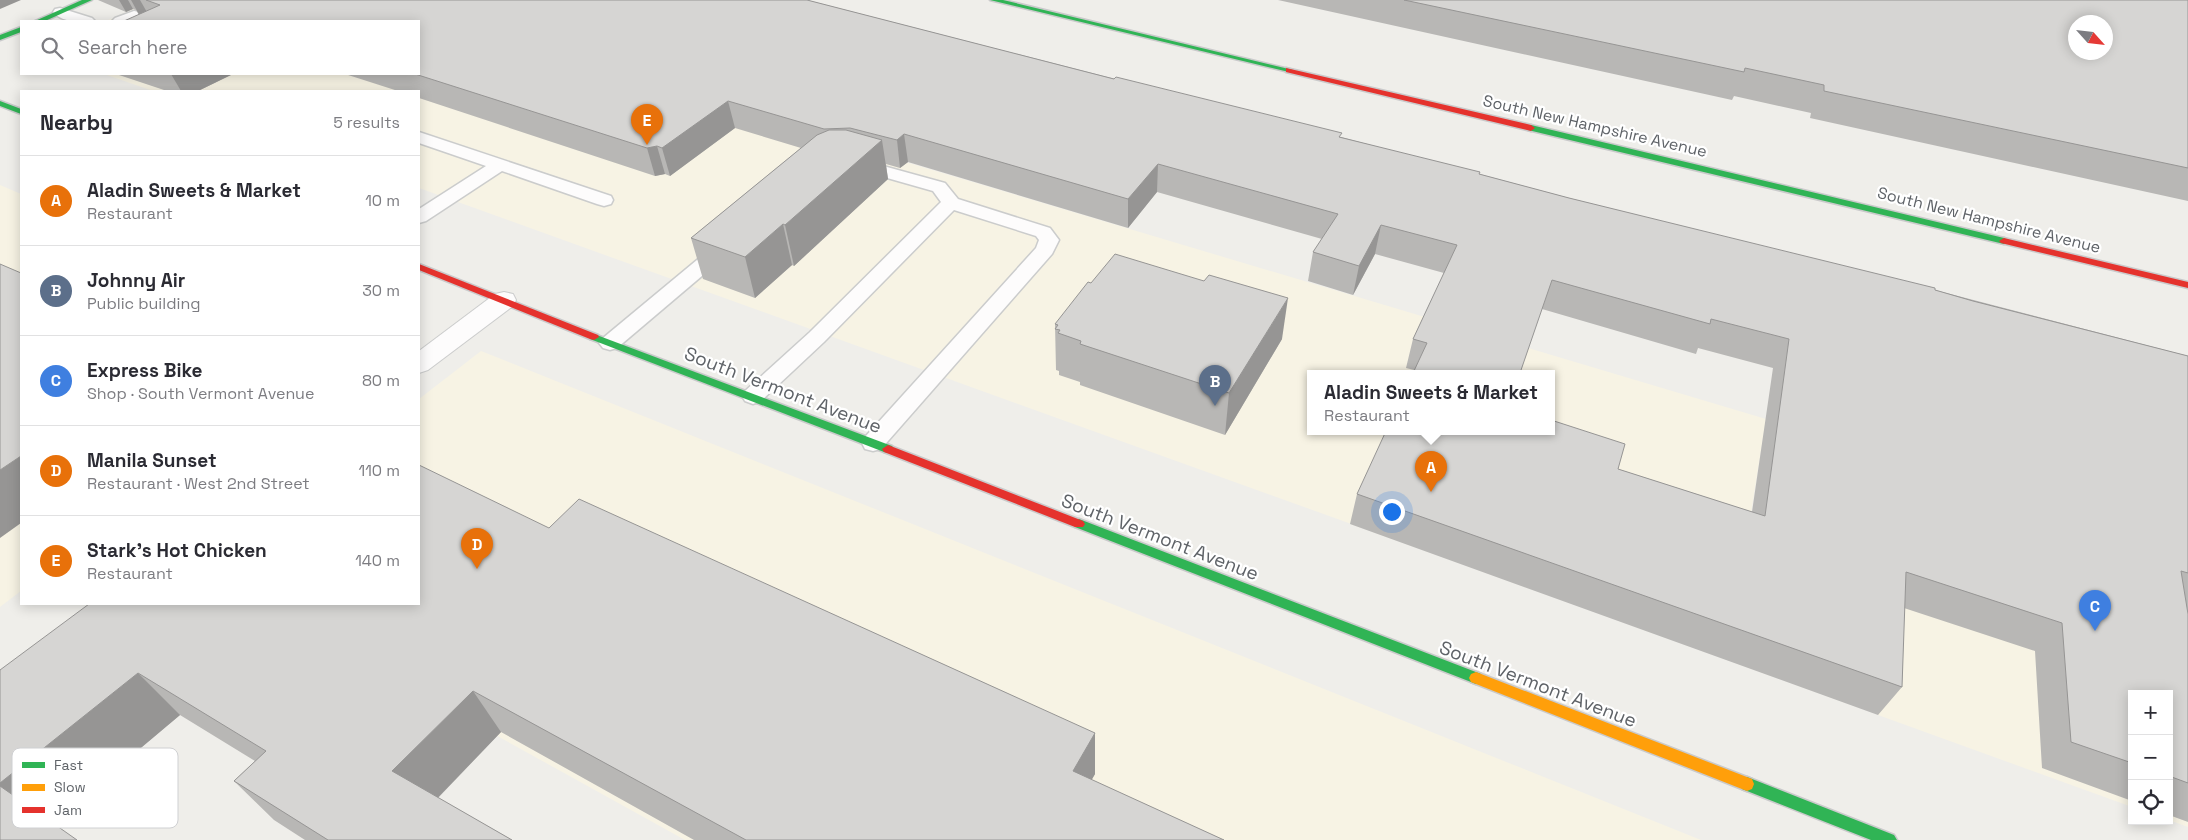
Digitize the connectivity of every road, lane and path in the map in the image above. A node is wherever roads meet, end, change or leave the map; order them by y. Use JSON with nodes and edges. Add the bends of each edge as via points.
{"nodes":[{"id":1,"x":88,"y":0,"type":"edge"},
{"id":2,"x":994,"y":0,"type":"edge"},
{"id":3,"x":60,"y":12,"type":"junction"},
{"id":4,"x":134,"y":15,"type":"edge"},
{"id":5,"x":40,"y":20,"type":"edge"},
{"id":6,"x":84,"y":20,"type":"edge"},
{"id":7,"x":122,"y":20,"type":"edge"},
{"id":8,"x":20,"y":29,"type":"edge"},
{"id":9,"x":0,"y":38,"type":"edge"},
{"id":10,"x":0,"y":103,"type":"edge"},
{"id":11,"x":20,"y":112,"type":"edge"},
{"id":12,"x":420,"y":137,"type":"edge"},
{"id":13,"x":840,"y":162,"type":"edge"},
{"id":14,"x":499,"y":165,"type":"junction"},
{"id":15,"x":604,"y":200,"type":"dead end"},
{"id":16,"x":951,"y":203,"type":"junction"},
{"id":17,"x":420,"y":216,"type":"edge"},
{"id":18,"x":736,"y":238,"type":"edge"},
{"id":19,"x":420,"y":267,"type":"edge"},
{"id":20,"x":2188,"y":285,"type":"edge"},
{"id":21,"x":504,"y":300,"type":"junction"},
{"id":22,"x":610,"y":343,"type":"junction"},
{"id":23,"x":420,"y":363,"type":"edge"},
{"id":24,"x":753,"y":396,"type":"junction"},
{"id":25,"x":873,"y":443,"type":"junction"},
{"id":26,"x":1890,"y":840,"type":"edge"}],
"edges":[{"from":1,"to":3,"type":"main road"},
{"from":2,"to":20,"type":"main road","name":"South New Hampshire Avenue"},
{"from":3,"to":5,"type":"main road"},
{"from":3,"to":6,"type":"lane"},
{"from":4,"to":7,"type":"lane"},
{"from":8,"to":9,"type":"main road"},
{"from":10,"to":11,"type":"main road"},
{"from":12,"to":14,"type":"lane"},
{"from":13,"to":16,"type":"lane","via":[[854,162],[940,187]]},
{"from":14,"to":15,"type":"lane"},
{"from":14,"to":17,"type":"lane"},
{"from":16,"to":24,"type":"lane"},
{"from":16,"to":25,"type":"lane","via":[[1043,232],[1049,240],[1045,250]]},
{"from":18,"to":22,"type":"lane"},
{"from":19,"to":21,"type":"main road","name":"South Vermont Avenue"},
{"from":21,"to":22,"type":"main road","name":"South Vermont Avenue"},
{"from":21,"to":23,"type":"street"},
{"from":22,"to":24,"type":"main road","name":"South Vermont Avenue"},
{"from":24,"to":25,"type":"main road","name":"South Vermont Avenue"},
{"from":25,"to":26,"type":"main road","name":"South Vermont Avenue"}]}
